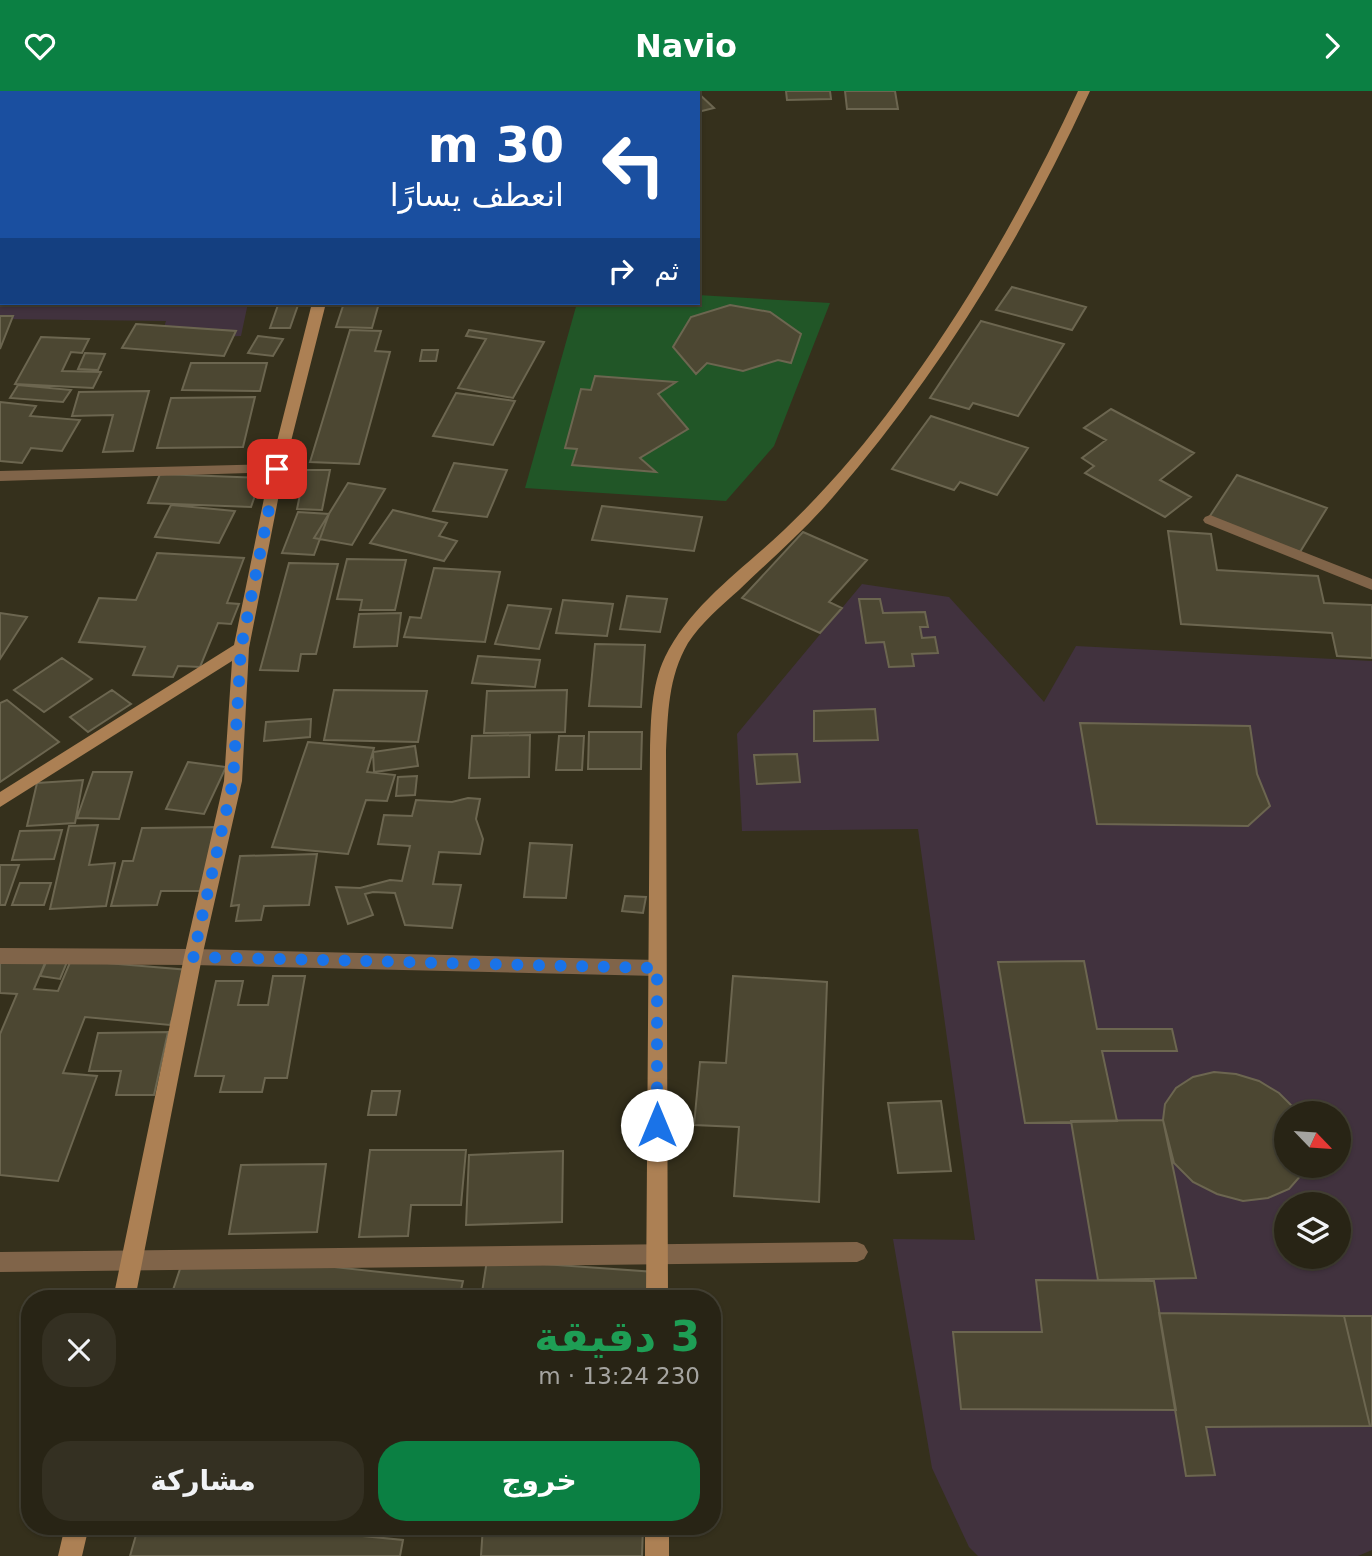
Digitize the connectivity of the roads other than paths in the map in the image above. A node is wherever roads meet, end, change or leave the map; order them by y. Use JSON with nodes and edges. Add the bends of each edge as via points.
{"nodes":[{"id":1,"x":1084,"y":91,"type":"edge"},
{"id":2,"x":318,"y":305,"type":"edge"},
{"id":3,"x":277,"y":469,"type":"junction"},
{"id":4,"x":0,"y":476,"type":"edge"},
{"id":5,"x":1210,"y":520,"type":"dead end"},
{"id":6,"x":1372,"y":586,"type":"edge"},
{"id":7,"x":241,"y":648,"type":"junction"},
{"id":8,"x":0,"y":800,"type":"edge"},
{"id":9,"x":0,"y":956,"type":"edge"},
{"id":10,"x":193,"y":957,"type":"junction"},
{"id":11,"x":657,"y":968,"type":"junction"},
{"id":12,"x":856,"y":1252,"type":"dead end"},
{"id":13,"x":656,"y":1254,"type":"junction"},
{"id":14,"x":132,"y":1261,"type":"junction"},
{"id":15,"x":0,"y":1262,"type":"edge"},
{"id":16,"x":126,"y":1290,"type":"edge"},
{"id":17,"x":657,"y":1290,"type":"edge"},
{"id":18,"x":75,"y":1535,"type":"edge"},
{"id":19,"x":657,"y":1535,"type":"edge"},
{"id":20,"x":70,"y":1556,"type":"edge"},
{"id":21,"x":657,"y":1556,"type":"edge"}],
"edges":[{"from":1,"to":11,"type":"street","via":[[1012,236],[891,420],[819,503],[690,628],[674,652],[661,695]]},
{"from":2,"to":3,"type":"street"},
{"from":3,"to":4,"type":"street"},
{"from":3,"to":7,"type":"street"},
{"from":5,"to":6,"type":"street"},
{"from":7,"to":8,"type":"street"},
{"from":7,"to":10,"type":"street","via":[[233,781]]},
{"from":9,"to":10,"type":"street"},
{"from":10,"to":11,"type":"street"},
{"from":10,"to":14,"type":"street"},
{"from":11,"to":13,"type":"street"},
{"from":12,"to":13,"type":"street"},
{"from":13,"to":14,"type":"street"},
{"from":13,"to":17,"type":"street"},
{"from":14,"to":15,"type":"street"},
{"from":14,"to":16,"type":"street"},
{"from":18,"to":20,"type":"street"},
{"from":19,"to":21,"type":"street"}]}
